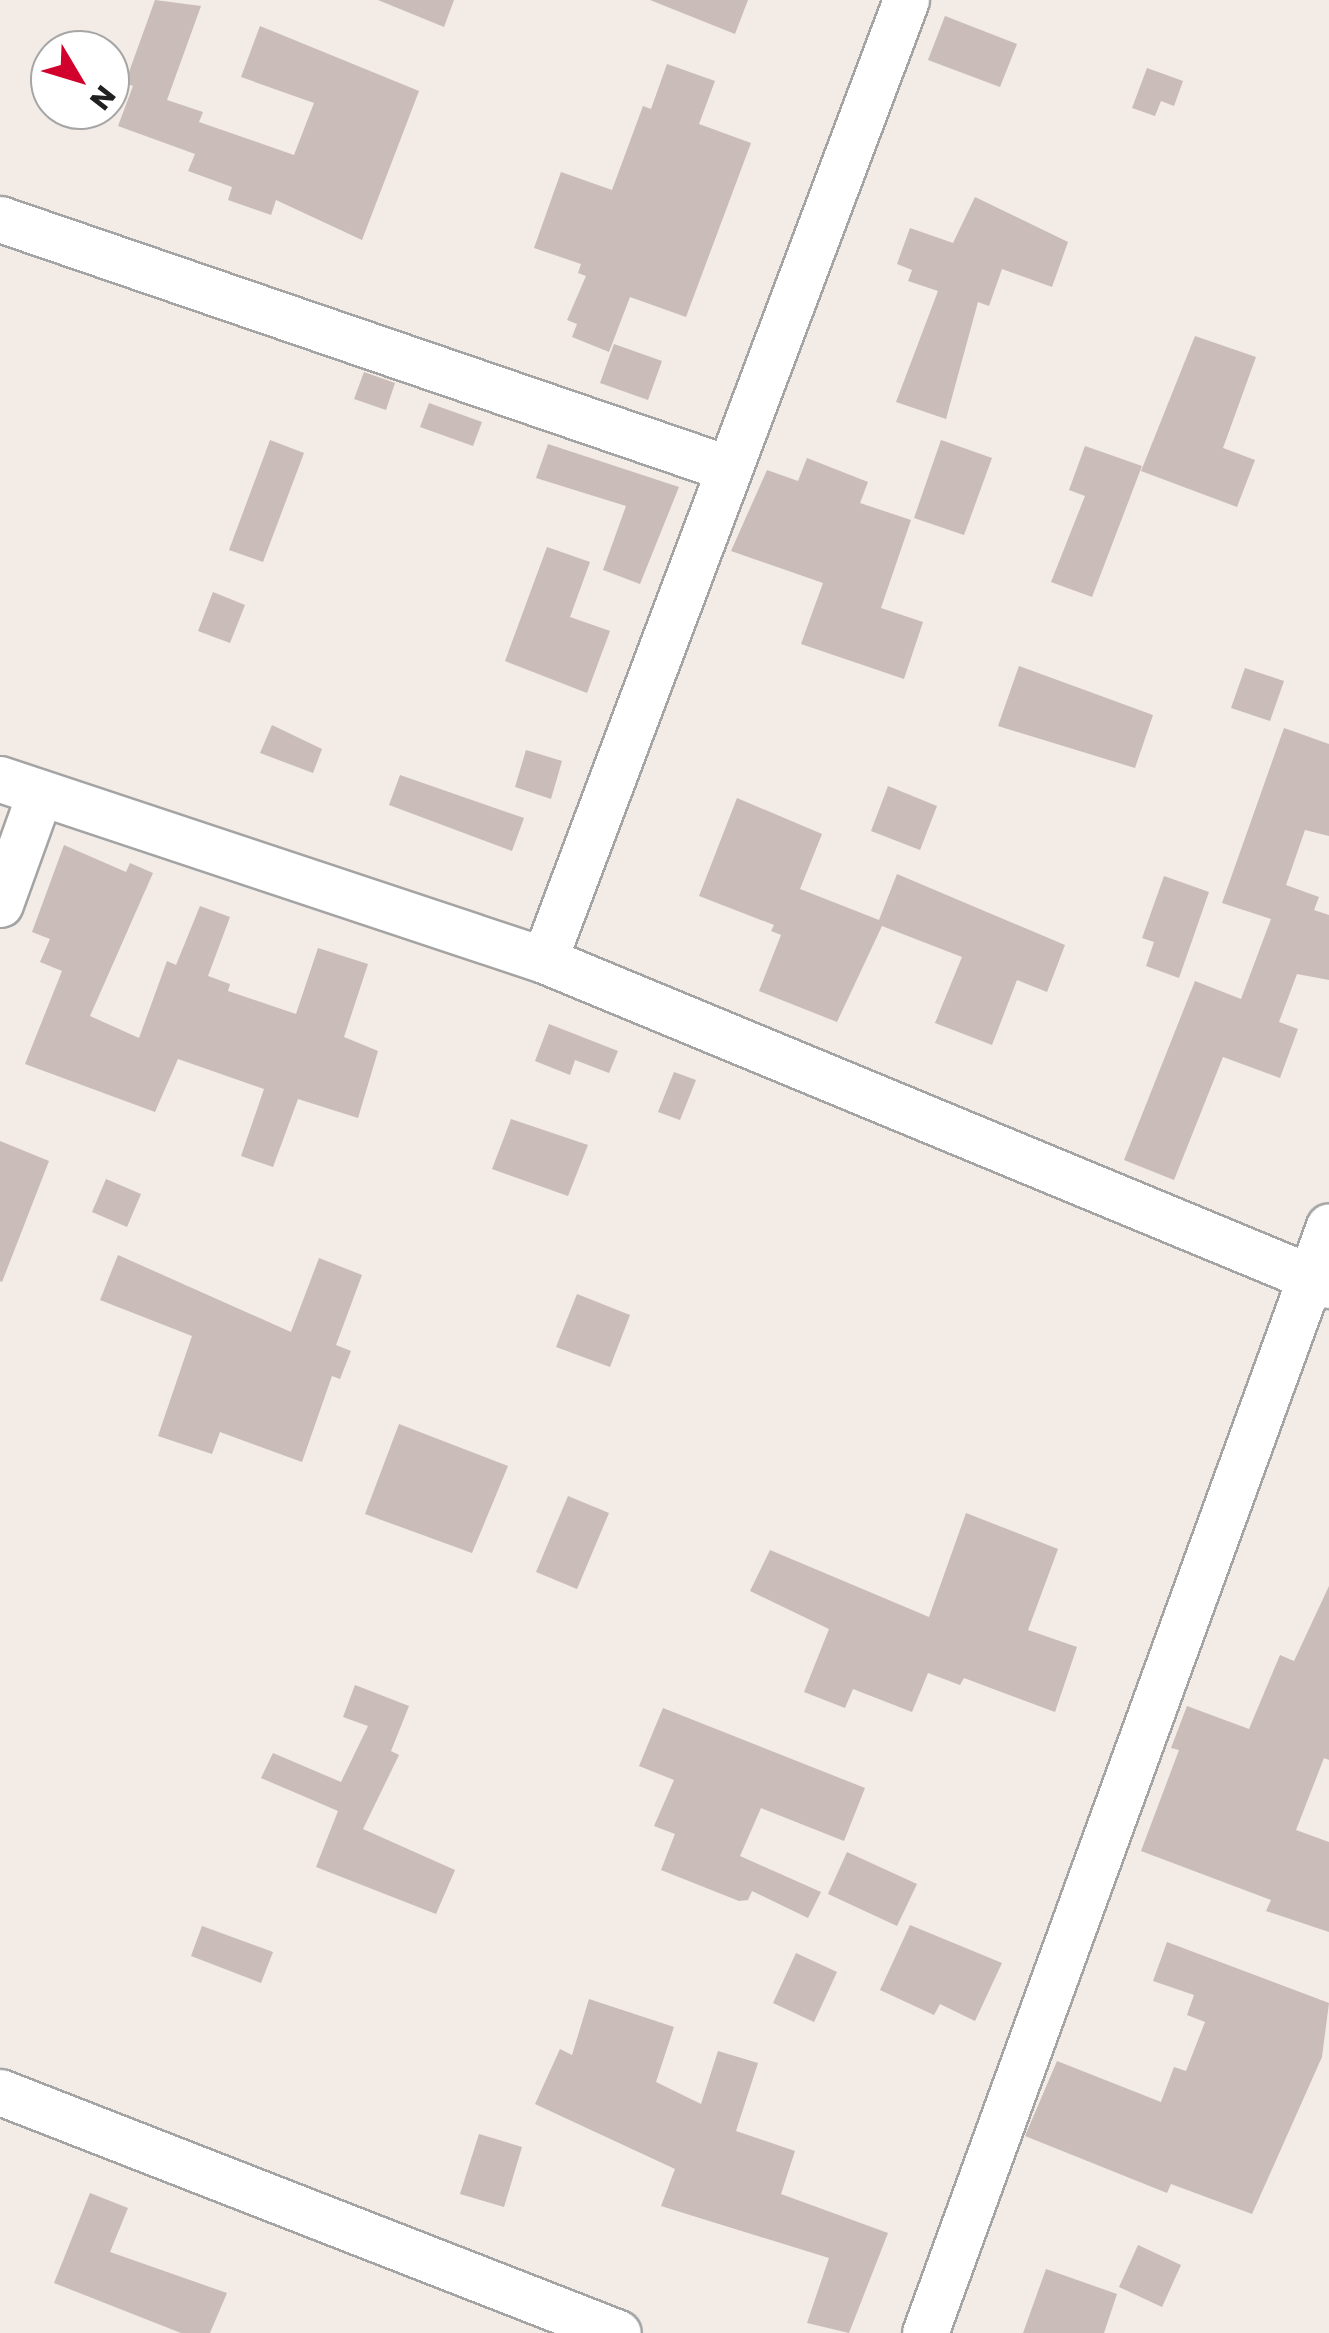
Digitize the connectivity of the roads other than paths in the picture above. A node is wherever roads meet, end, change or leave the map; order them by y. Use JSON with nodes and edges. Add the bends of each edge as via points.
{"nodes":[{"id":1,"x":906,"y":0,"type":"edge"},
{"id":2,"x":0,"y":219,"type":"edge"},
{"id":3,"x":727,"y":468,"type":"junction"},
{"id":4,"x":20,"y":786,"type":"edge"},
{"id":5,"x":0,"y":904,"type":"edge"},
{"id":6,"x":544,"y":960,"type":"junction"},
{"id":7,"x":1329,"y":1226,"type":"edge"},
{"id":8,"x":1319,"y":1281,"type":"edge"},
{"id":9,"x":0,"y":2092,"type":"edge"},
{"id":10,"x":618,"y":2333,"type":"edge"},
{"id":11,"x":924,"y":2333,"type":"edge"}],
"edges":[{"from":1,"to":3,"type":"street"},
{"from":2,"to":3,"type":"street"},
{"from":3,"to":6,"type":"street"},
{"from":4,"to":5,"type":"street"},
{"from":4,"to":6,"type":"street"},
{"from":6,"to":8,"type":"street"},
{"from":7,"to":8,"type":"street"},
{"from":8,"to":11,"type":"street"},
{"from":9,"to":10,"type":"street"}]}
